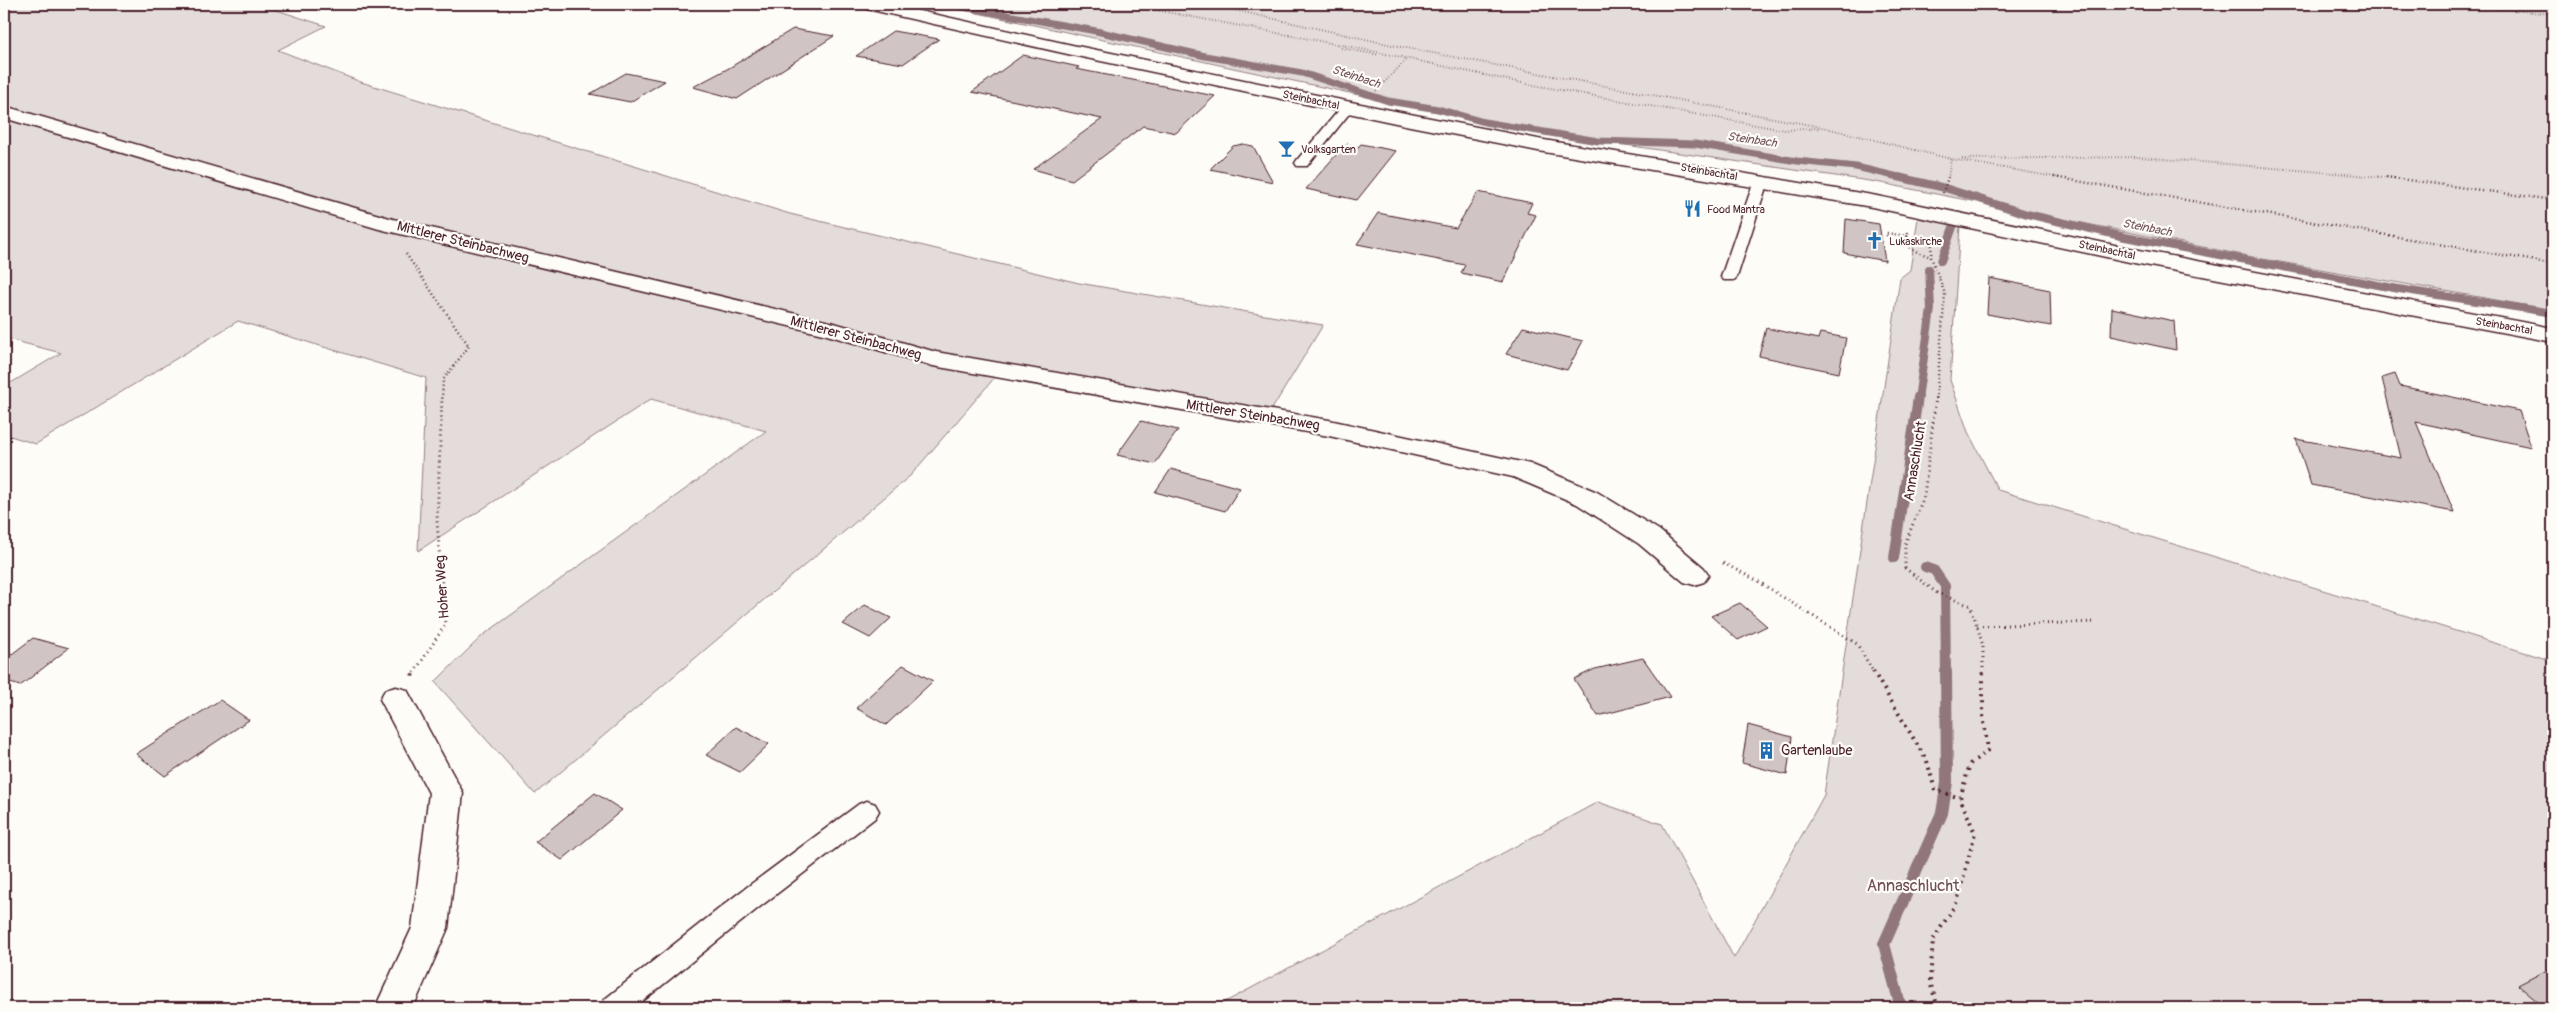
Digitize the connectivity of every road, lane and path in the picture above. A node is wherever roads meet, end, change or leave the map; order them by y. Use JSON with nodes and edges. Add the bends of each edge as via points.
{"nodes":[{"id":1,"x":867,"y":4,"type":"edge"},
{"id":2,"x":1124,"y":4,"type":"edge"},
{"id":3,"x":1207,"y":4,"type":"edge"},
{"id":4,"x":2451,"y":4,"type":"edge"},
{"id":5,"x":2553,"y":14,"type":"edge"},
{"id":6,"x":1406,"y":60,"type":"junction"},
{"id":7,"x":1373,"y":93,"type":"dead end"},
{"id":8,"x":1348,"y":107,"type":"junction"},
{"id":9,"x":4,"y":112,"type":"edge"},
{"id":10,"x":1826,"y":128,"type":"junction"},
{"id":11,"x":1345,"y":144,"type":"dead end"},
{"id":12,"x":1359,"y":147,"type":"dead end"},
{"id":13,"x":1951,"y":159,"type":"junction"},
{"id":14,"x":1302,"y":163,"type":"dead end"},
{"id":15,"x":1761,"y":181,"type":"junction"},
{"id":16,"x":1943,"y":192,"type":"dead end"},
{"id":17,"x":2553,"y":200,"type":"edge"},
{"id":18,"x":1934,"y":213,"type":"junction"},
{"id":19,"x":387,"y":224,"type":"junction"},
{"id":20,"x":1908,"y":231,"type":"dead end"},
{"id":21,"x":1887,"y":236,"type":"dead end"},
{"id":22,"x":1908,"y":236,"type":"junction"},
{"id":23,"x":1930,"y":257,"type":"junction"},
{"id":24,"x":2553,"y":264,"type":"edge"},
{"id":25,"x":1729,"y":277,"type":"dead end"},
{"id":26,"x":2553,"y":335,"type":"edge"},
{"id":27,"x":1716,"y":560,"type":"dead end"},
{"id":28,"x":1694,"y":575,"type":"dead end"},
{"id":29,"x":2096,"y":622,"type":"dead end"},
{"id":30,"x":1977,"y":626,"type":"junction"},
{"id":31,"x":396,"y":699,"type":"joint"},
{"id":32,"x":1960,"y":798,"type":"junction"},
{"id":33,"x":867,"y":812,"type":"dead end"},
{"id":34,"x":394,"y":1008,"type":"edge"},
{"id":35,"x":614,"y":1008,"type":"edge"},
{"id":36,"x":1938,"y":1008,"type":"edge"}],
"edges":[{"from":1,"to":8,"type":"street","name":"Steinbachtal"},
{"from":2,"to":6,"type":"path"},
{"from":3,"to":10,"type":"path","via":[[1401,48]]},
{"from":4,"to":5,"type":"path"},
{"from":6,"to":7,"type":"path"},
{"from":6,"to":10,"type":"path","via":[[1553,90],[1784,130]]},
{"from":8,"to":14,"type":"lane"},
{"from":8,"to":15,"type":"street","name":"Steinbachtal","via":[[1538,145]]},
{"from":9,"to":19,"type":"street","name":"Mittlerer Steinbachweg"},
{"from":10,"to":13,"type":"path"},
{"from":11,"to":12,"type":"path"},
{"from":13,"to":16,"type":"path"},
{"from":13,"to":17,"type":"path","via":[[2140,157],[2372,175]]},
{"from":13,"to":24,"type":"path"},
{"from":15,"to":18,"type":"street","name":"Steinbachtal"},
{"from":15,"to":25,"type":"lane"},
{"from":18,"to":23,"type":"path","name":"Annaschlucht"},
{"from":18,"to":26,"type":"street","name":"Steinbachtal","via":[[2134,256]]},
{"from":19,"to":28,"type":"street","name":"Mittlerer Steinbachweg","via":[[834,330],[933,359],[1330,428],[1521,470],[1587,498],[1649,537]]},
{"from":19,"to":31,"type":"path","name":"Hoher Weg","via":[[469,346],[443,380],[437,521],[445,625]]},
{"from":20,"to":22,"type":"path"},
{"from":21,"to":22,"type":"path","via":[[1886,233]]},
{"from":22,"to":23,"type":"path","via":[[1910,249]]},
{"from":23,"to":30,"type":"path","name":"Annaschlucht","via":[[1945,294],[1940,362],[1924,496],[1905,544],[1905,568],[1937,593],[1972,606]]},
{"from":27,"to":32,"type":"path","via":[[1756,580],[1857,644],[1927,761],[1936,790]]},
{"from":29,"to":30,"type":"path"},
{"from":30,"to":32,"type":"path","name":"Annaschlucht","via":[[1983,646],[1983,716],[1988,750],[1970,764]]},
{"from":31,"to":34,"type":"street","via":[[446,793],[430,928]]},
{"from":32,"to":36,"type":"path","via":[[1976,833],[1957,902],[1933,940],[1930,982]]},
{"from":33,"to":35,"type":"lane","via":[[748,901]]}]}
